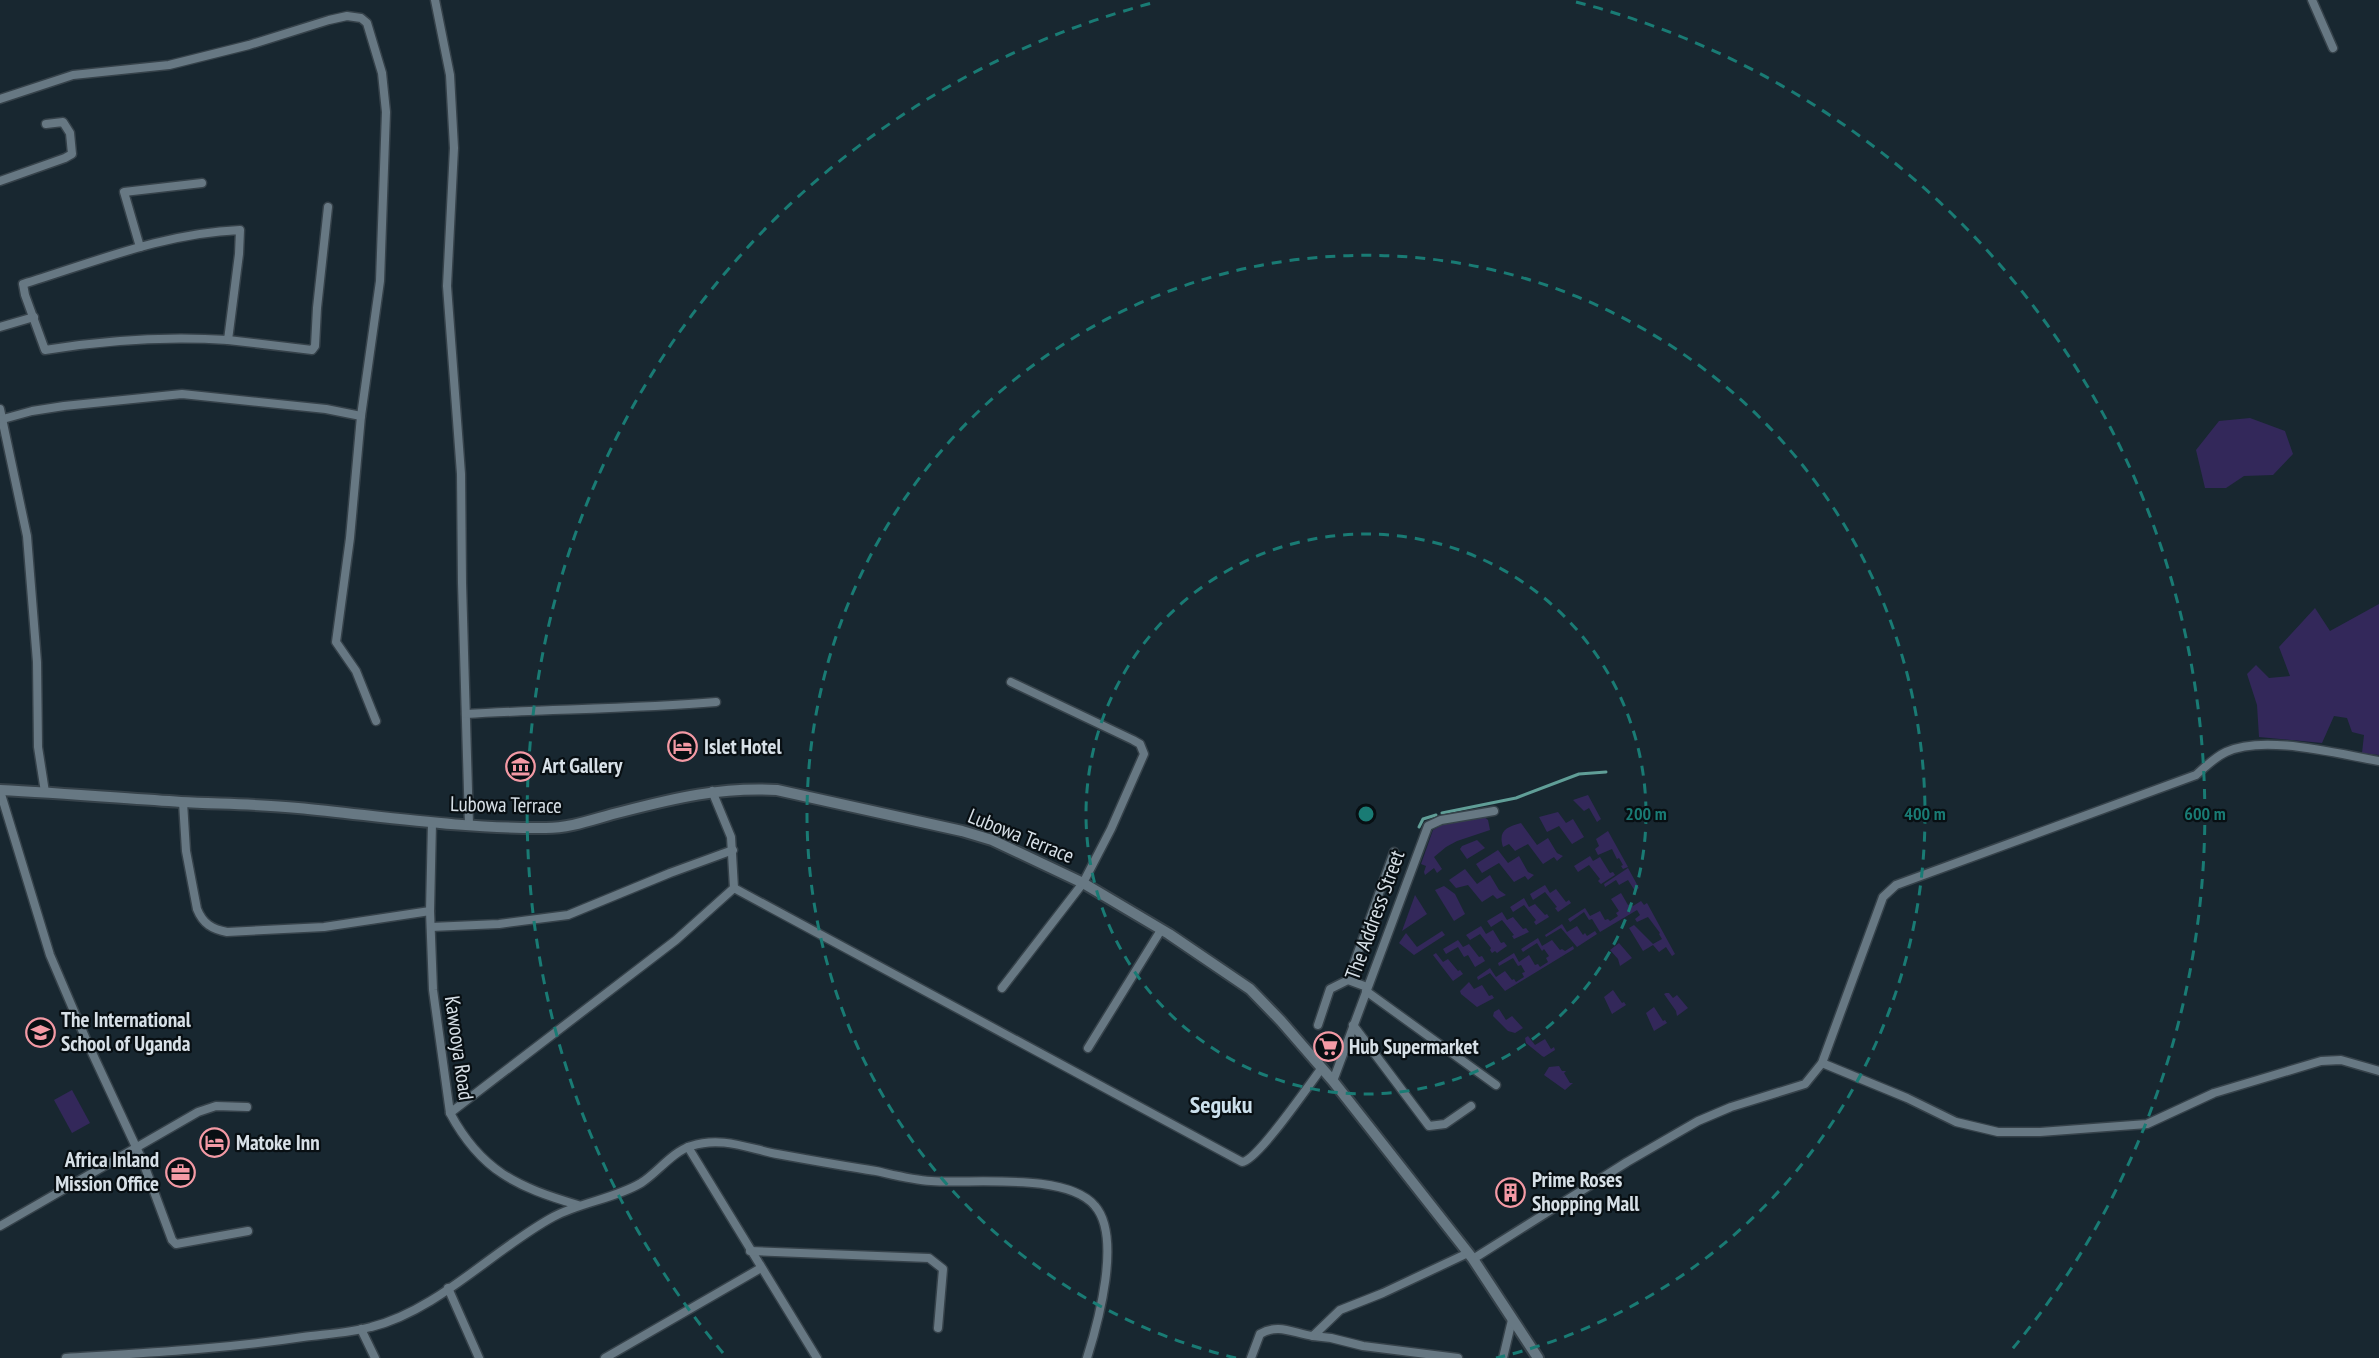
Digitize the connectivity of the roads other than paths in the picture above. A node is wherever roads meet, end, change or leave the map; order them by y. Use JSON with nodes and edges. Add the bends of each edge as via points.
{"nodes":[{"id":1,"x":435,"y":0,"type":"edge"},
{"id":2,"x":2312,"y":0,"type":"edge"},
{"id":3,"x":2333,"y":48,"type":"dead end"},
{"id":4,"x":0,"y":99,"type":"edge"},
{"id":5,"x":46,"y":124,"type":"dead end"},
{"id":6,"x":0,"y":182,"type":"edge"},
{"id":7,"x":202,"y":183,"type":"dead end"},
{"id":8,"x":328,"y":207,"type":"dead end"},
{"id":9,"x":140,"y":247,"type":"junction"},
{"id":10,"x":34,"y":317,"type":"junction"},
{"id":11,"x":0,"y":327,"type":"edge"},
{"id":12,"x":228,"y":340,"type":"junction"},
{"id":13,"x":0,"y":409,"type":"edge"},
{"id":14,"x":361,"y":416,"type":"junction"},
{"id":15,"x":3,"y":419,"type":"junction"},
{"id":16,"x":1011,"y":682,"type":"dead end"},
{"id":17,"x":716,"y":702,"type":"dead end"},
{"id":18,"x":466,"y":714,"type":"junction"},
{"id":19,"x":376,"y":721,"type":"dead end"},
{"id":20,"x":2379,"y":761,"type":"edge"},
{"id":21,"x":0,"y":790,"type":"edge"},
{"id":22,"x":712,"y":791,"type":"junction"},
{"id":23,"x":45,"y":792,"type":"junction"},
{"id":24,"x":183,"y":802,"type":"junction"},
{"id":25,"x":1494,"y":811,"type":"dead end"},
{"id":26,"x":432,"y":823,"type":"junction"},
{"id":27,"x":469,"y":825,"type":"junction"},
{"id":28,"x":733,"y":850,"type":"junction"},
{"id":29,"x":1394,"y":852,"type":"dead end"},
{"id":30,"x":1083,"y":883,"type":"junction"},
{"id":31,"x":734,"y":888,"type":"junction"},
{"id":32,"x":430,"y":911,"type":"junction"},
{"id":33,"x":431,"y":927,"type":"junction"},
{"id":34,"x":1161,"y":930,"type":"junction"},
{"id":35,"x":1348,"y":980,"type":"junction"},
{"id":36,"x":1002,"y":988,"type":"dead end"},
{"id":37,"x":1367,"y":989,"type":"junction"},
{"id":38,"x":1318,"y":1025,"type":"dead end"},
{"id":39,"x":1353,"y":1025,"type":"junction"},
{"id":40,"x":1088,"y":1048,"type":"dead end"},
{"id":41,"x":1821,"y":1063,"type":"junction"},
{"id":42,"x":1321,"y":1069,"type":"junction"},
{"id":43,"x":2379,"y":1071,"type":"edge"},
{"id":44,"x":1333,"y":1081,"type":"junction"},
{"id":45,"x":1496,"y":1085,"type":"dead end"},
{"id":46,"x":1471,"y":1106,"type":"dead end"},
{"id":47,"x":247,"y":1107,"type":"dead end"},
{"id":48,"x":450,"y":1113,"type":"junction"},
{"id":49,"x":136,"y":1147,"type":"junction"},
{"id":50,"x":688,"y":1147,"type":"junction"},
{"id":51,"x":578,"y":1205,"type":"junction"},
{"id":52,"x":0,"y":1226,"type":"edge"},
{"id":53,"x":248,"y":1231,"type":"dead end"},
{"id":54,"x":750,"y":1251,"type":"junction"},
{"id":55,"x":1470,"y":1256,"type":"junction"},
{"id":56,"x":761,"y":1268,"type":"junction"},
{"id":57,"x":448,"y":1288,"type":"junction"},
{"id":58,"x":1512,"y":1320,"type":"junction"},
{"id":59,"x":938,"y":1328,"type":"dead end"},
{"id":60,"x":361,"y":1329,"type":"junction"},
{"id":61,"x":1313,"y":1336,"type":"junction"},
{"id":62,"x":66,"y":1358,"type":"edge"},
{"id":63,"x":375,"y":1358,"type":"edge"},
{"id":64,"x":479,"y":1358,"type":"edge"},
{"id":65,"x":605,"y":1358,"type":"edge"},
{"id":66,"x":817,"y":1358,"type":"edge"},
{"id":67,"x":1087,"y":1358,"type":"edge"},
{"id":68,"x":1251,"y":1358,"type":"edge"},
{"id":69,"x":1458,"y":1358,"type":"edge"},
{"id":70,"x":1503,"y":1358,"type":"edge"},
{"id":71,"x":1538,"y":1358,"type":"edge"}],
"edges":[{"from":1,"to":18,"type":"street","via":[[450,75],[454,147],[447,286],[461,474]]},
{"from":2,"to":3,"type":"street"},
{"from":4,"to":14,"type":"street","via":[[73,75],[169,65],[347,16],[367,23],[382,73],[386,112],[380,281]]},
{"from":5,"to":6,"type":"street","via":[[63,122],[70,133],[72,154]]},
{"from":7,"to":9,"type":"street","via":[[124,192]]},
{"from":8,"to":12,"type":"street","via":[[312,350]]},
{"from":9,"to":10,"type":"street","via":[[23,284]]},
{"from":9,"to":12,"type":"street","via":[[205,232],[240,230]]},
{"from":10,"to":11,"type":"street"},
{"from":10,"to":12,"type":"street","via":[[45,350],[165,337]]},
{"from":13,"to":15,"type":"street"},
{"from":14,"to":15,"type":"street","via":[[182,394],[63,406]]},
{"from":14,"to":19,"type":"street","via":[[336,642],[356,671]]},
{"from":15,"to":23,"type":"street","via":[[27,536],[37,662],[38,747]]},
{"from":16,"to":30,"type":"street","via":[[1143,748],[1144,754],[1116,818]]},
{"from":17,"to":18,"type":"street"},
{"from":18,"to":27,"type":"street"},
{"from":20,"to":41,"type":"street","via":[[2277,745],[2238,747],[2224,752],[2196,775],[1896,885],[1883,897]]},
{"from":21,"to":23,"type":"street","name":"Lubowa Terrace"},
{"from":21,"to":49,"type":"street","via":[[47,946]]},
{"from":22,"to":27,"type":"street","name":"Lubowa Terrace","via":[[565,827]]},
{"from":22,"to":28,"type":"street"},
{"from":22,"to":30,"type":"street","name":"Lubowa Terrace","via":[[777,790],[962,831],[992,840]]},
{"from":23,"to":24,"type":"street","name":"Lubowa Terrace"},
{"from":24,"to":26,"type":"street","name":"Lubowa Terrace","via":[[297,808]]},
{"from":24,"to":32,"type":"street","via":[[186,852],[197,909],[208,926],[217,930],[324,927]]},
{"from":25,"to":37,"type":"street","name":"The Address Street","via":[[1428,825]]},
{"from":26,"to":27,"type":"street","name":"Lubowa Terrace"},
{"from":26,"to":32,"type":"street","name":"Kawooya Road"},
{"from":28,"to":31,"type":"street"},
{"from":28,"to":33,"type":"street","via":[[568,915]]},
{"from":29,"to":35,"type":"street"},
{"from":30,"to":34,"type":"street","name":"Lubowa Terrace"},
{"from":30,"to":36,"type":"street"},
{"from":31,"to":42,"type":"street","via":[[1242,1162],[1249,1160],[1270,1137]]},
{"from":31,"to":48,"type":"street","via":[[676,940]]},
{"from":32,"to":33,"type":"street","name":"Kawooya Road"},
{"from":33,"to":48,"type":"street","name":"Kawooya Road","via":[[433,990]]},
{"from":34,"to":40,"type":"street"},
{"from":34,"to":42,"type":"street","name":"Lubowa Terrace","via":[[1250,989]]},
{"from":35,"to":37,"type":"street"},
{"from":35,"to":38,"type":"street","via":[[1330,989]]},
{"from":37,"to":39,"type":"street","name":"The Address Street"},
{"from":37,"to":45,"type":"street"},
{"from":39,"to":44,"type":"street","name":"The Address Street"},
{"from":39,"to":46,"type":"street","via":[[1429,1126],[1446,1124]]},
{"from":41,"to":43,"type":"street","via":[[1956,1122],[1998,1132],[2147,1124],[2214,1093],[2321,1060],[2341,1060]]},
{"from":41,"to":55,"type":"street","via":[[1805,1084],[1698,1121]]},
{"from":42,"to":44,"type":"street","name":"Lubowa Terrace"},
{"from":44,"to":55,"type":"street","name":"Lubowa Terrace"},
{"from":47,"to":49,"type":"street","via":[[227,1105],[198,1112]]},
{"from":48,"to":51,"type":"street","name":"Kawooya Road","via":[[489,1166],[528,1188]]},
{"from":49,"to":52,"type":"street"},
{"from":49,"to":53,"type":"street","via":[[167,1232],[176,1245]]},
{"from":50,"to":51,"type":"street","via":[[641,1183]]},
{"from":50,"to":54,"type":"street"},
{"from":50,"to":67,"type":"street","via":[[722,1141],[930,1181],[1027,1183],[1084,1197],[1094,1204],[1102,1219],[1107,1258],[1101,1306]]},
{"from":51,"to":57,"type":"street","via":[[525,1234]]},
{"from":54,"to":56,"type":"street"},
{"from":54,"to":59,"type":"street","via":[[929,1258],[943,1269]]},
{"from":55,"to":58,"type":"street","name":"Lubowa Terrace"},
{"from":55,"to":61,"type":"street","via":[[1340,1310]]},
{"from":56,"to":65,"type":"street"},
{"from":56,"to":66,"type":"street"},
{"from":57,"to":60,"type":"street","via":[[396,1318]]},
{"from":57,"to":64,"type":"street"},
{"from":58,"to":70,"type":"street"},
{"from":58,"to":71,"type":"street","name":"Lubowa Terrace"},
{"from":60,"to":62,"type":"street","via":[[212,1349]]},
{"from":60,"to":63,"type":"street"},
{"from":61,"to":68,"type":"street","via":[[1269,1328],[1260,1334]]},
{"from":61,"to":69,"type":"street"}]}
